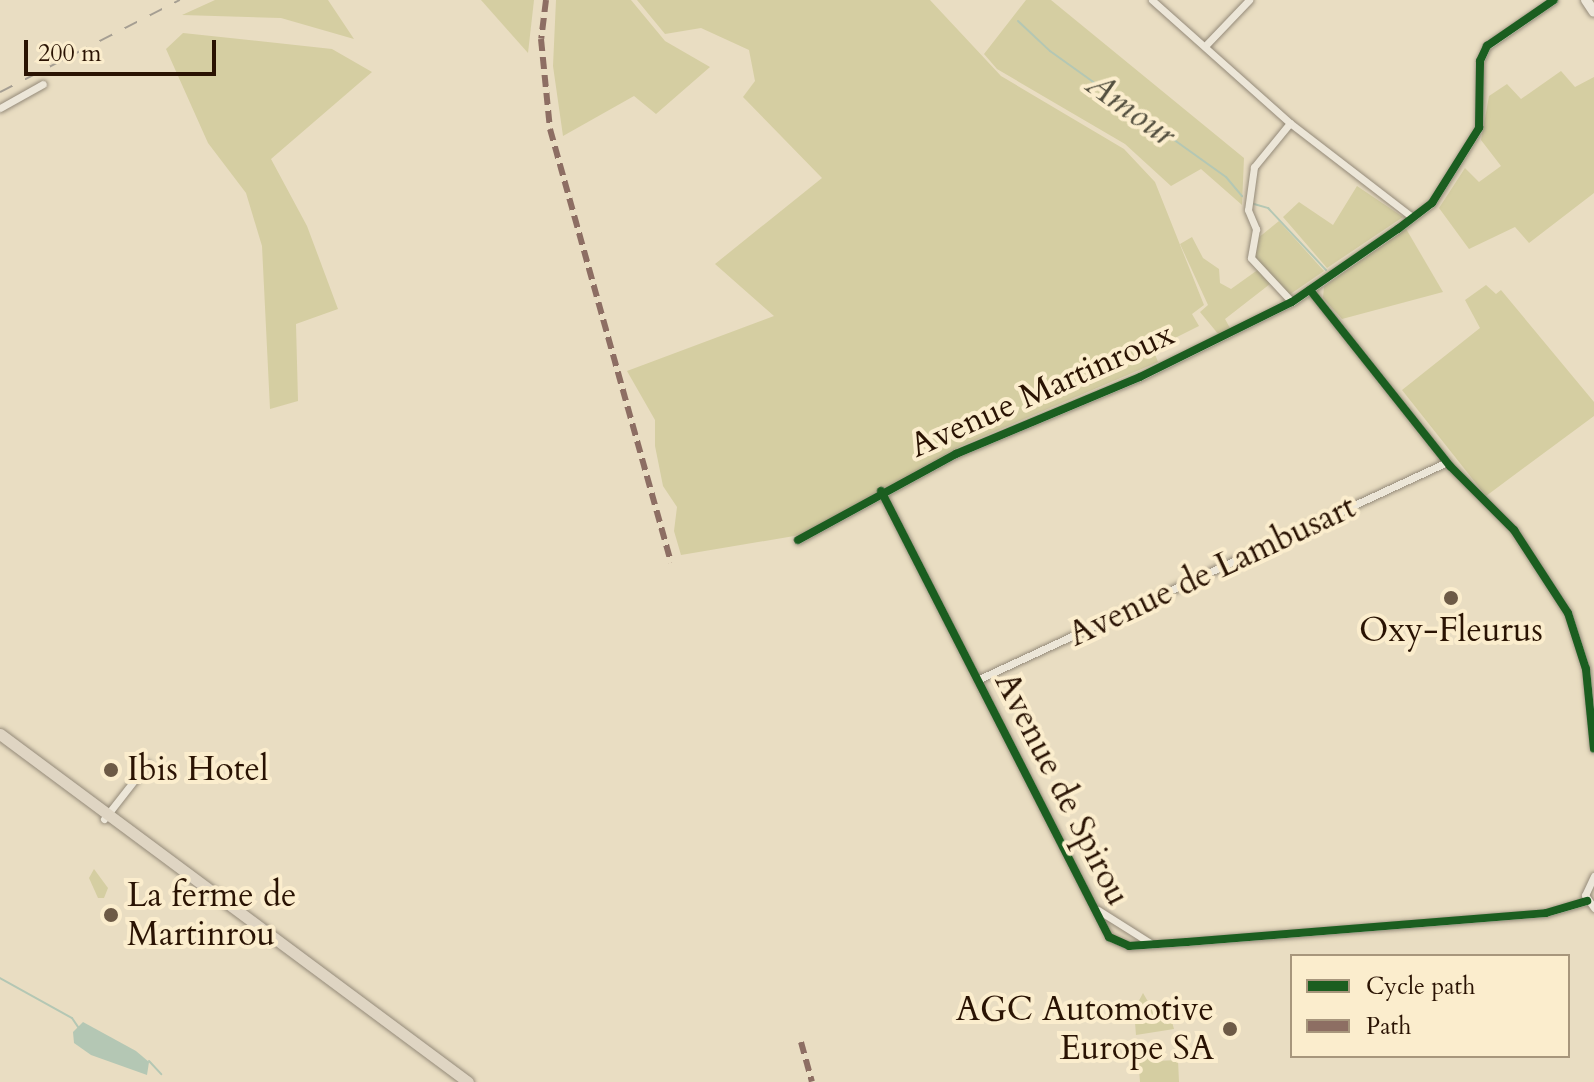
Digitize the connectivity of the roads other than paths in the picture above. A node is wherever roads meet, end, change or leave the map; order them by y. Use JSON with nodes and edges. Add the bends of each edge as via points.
{"nodes":[{"id":1,"x":1152,"y":0,"type":"edge"},
{"id":2,"x":1249,"y":0,"type":"edge"},
{"id":3,"x":1554,"y":0,"type":"edge"},
{"id":4,"x":1586,"y":0,"type":"edge"},
{"id":5,"x":1594,"y":12,"type":"edge"},
{"id":6,"x":1205,"y":46,"type":"junction"},
{"id":7,"x":43,"y":84,"type":"dead end"},
{"id":8,"x":0,"y":108,"type":"edge"},
{"id":9,"x":1290,"y":123,"type":"junction"},
{"id":10,"x":1412,"y":217,"type":"junction"},
{"id":11,"x":1310,"y":290,"type":"junction"},
{"id":12,"x":1292,"y":302,"type":"junction"},
{"id":13,"x":1447,"y":462,"type":"junction"},
{"id":14,"x":881,"y":491,"type":"junction"},
{"id":15,"x":798,"y":540,"type":"dead end"},
{"id":16,"x":977,"y":680,"type":"junction"},
{"id":17,"x":0,"y":734,"type":"edge"},
{"id":18,"x":0,"y":742,"type":"edge"},
{"id":19,"x":1594,"y":749,"type":"edge"},
{"id":20,"x":147,"y":764,"type":"dead end"},
{"id":21,"x":106,"y":816,"type":"junction"},
{"id":22,"x":1594,"y":876,"type":"edge"},
{"id":23,"x":1587,"y":901,"type":"junction"},
{"id":24,"x":1094,"y":907,"type":"junction"},
{"id":25,"x":1594,"y":908,"type":"edge"},
{"id":26,"x":1154,"y":945,"type":"junction"},
{"id":27,"x":457,"y":1082,"type":"edge"},
{"id":28,"x":468,"y":1082,"type":"edge"}],
"edges":[{"from":1,"to":6,"type":"street"},
{"from":2,"to":6,"type":"street"},
{"from":3,"to":10,"type":"street","name":"Avenue Martinroux","via":[[1487,46],[1480,61],[1479,128],[1432,203]]},
{"from":4,"to":5,"type":"main road"},
{"from":6,"to":9,"type":"street"},
{"from":7,"to":8,"type":"street"},
{"from":9,"to":10,"type":"street"},
{"from":9,"to":12,"type":"street","via":[[1254,167],[1248,210],[1256,229],[1251,258]]},
{"from":10,"to":11,"type":"street","name":"Avenue Martinroux"},
{"from":11,"to":12,"type":"street","name":"Avenue Martinroux"},
{"from":11,"to":13,"type":"street"},
{"from":12,"to":14,"type":"street","name":"Avenue Martinroux","via":[[1140,377]]},
{"from":13,"to":16,"type":"street","name":"Avenue de Lambusart"},
{"from":13,"to":19,"type":"street","via":[[1514,530],[1568,613],[1586,669]]},
{"from":14,"to":15,"type":"street","name":"Avenue Martinroux","via":[[821,532]]},
{"from":14,"to":16,"type":"street","name":"Avenue de Spirou"},
{"from":16,"to":24,"type":"street","name":"Avenue de Spirou"},
{"from":17,"to":21,"type":"main road"},
{"from":18,"to":21,"type":"main road"},
{"from":20,"to":21,"type":"street"},
{"from":21,"to":27,"type":"main road"},
{"from":21,"to":28,"type":"main road"},
{"from":22,"to":23,"type":"street","via":[[1585,889]]},
{"from":23,"to":25,"type":"street"},
{"from":23,"to":26,"type":"street","name":"Avenue de Spirou","via":[[1546,913]]},
{"from":24,"to":26,"type":"street","name":"Avenue de Spirou"},
{"from":24,"to":26,"type":"street","name":"Avenue de Spirou","via":[[1109,937],[1129,946]]}]}
